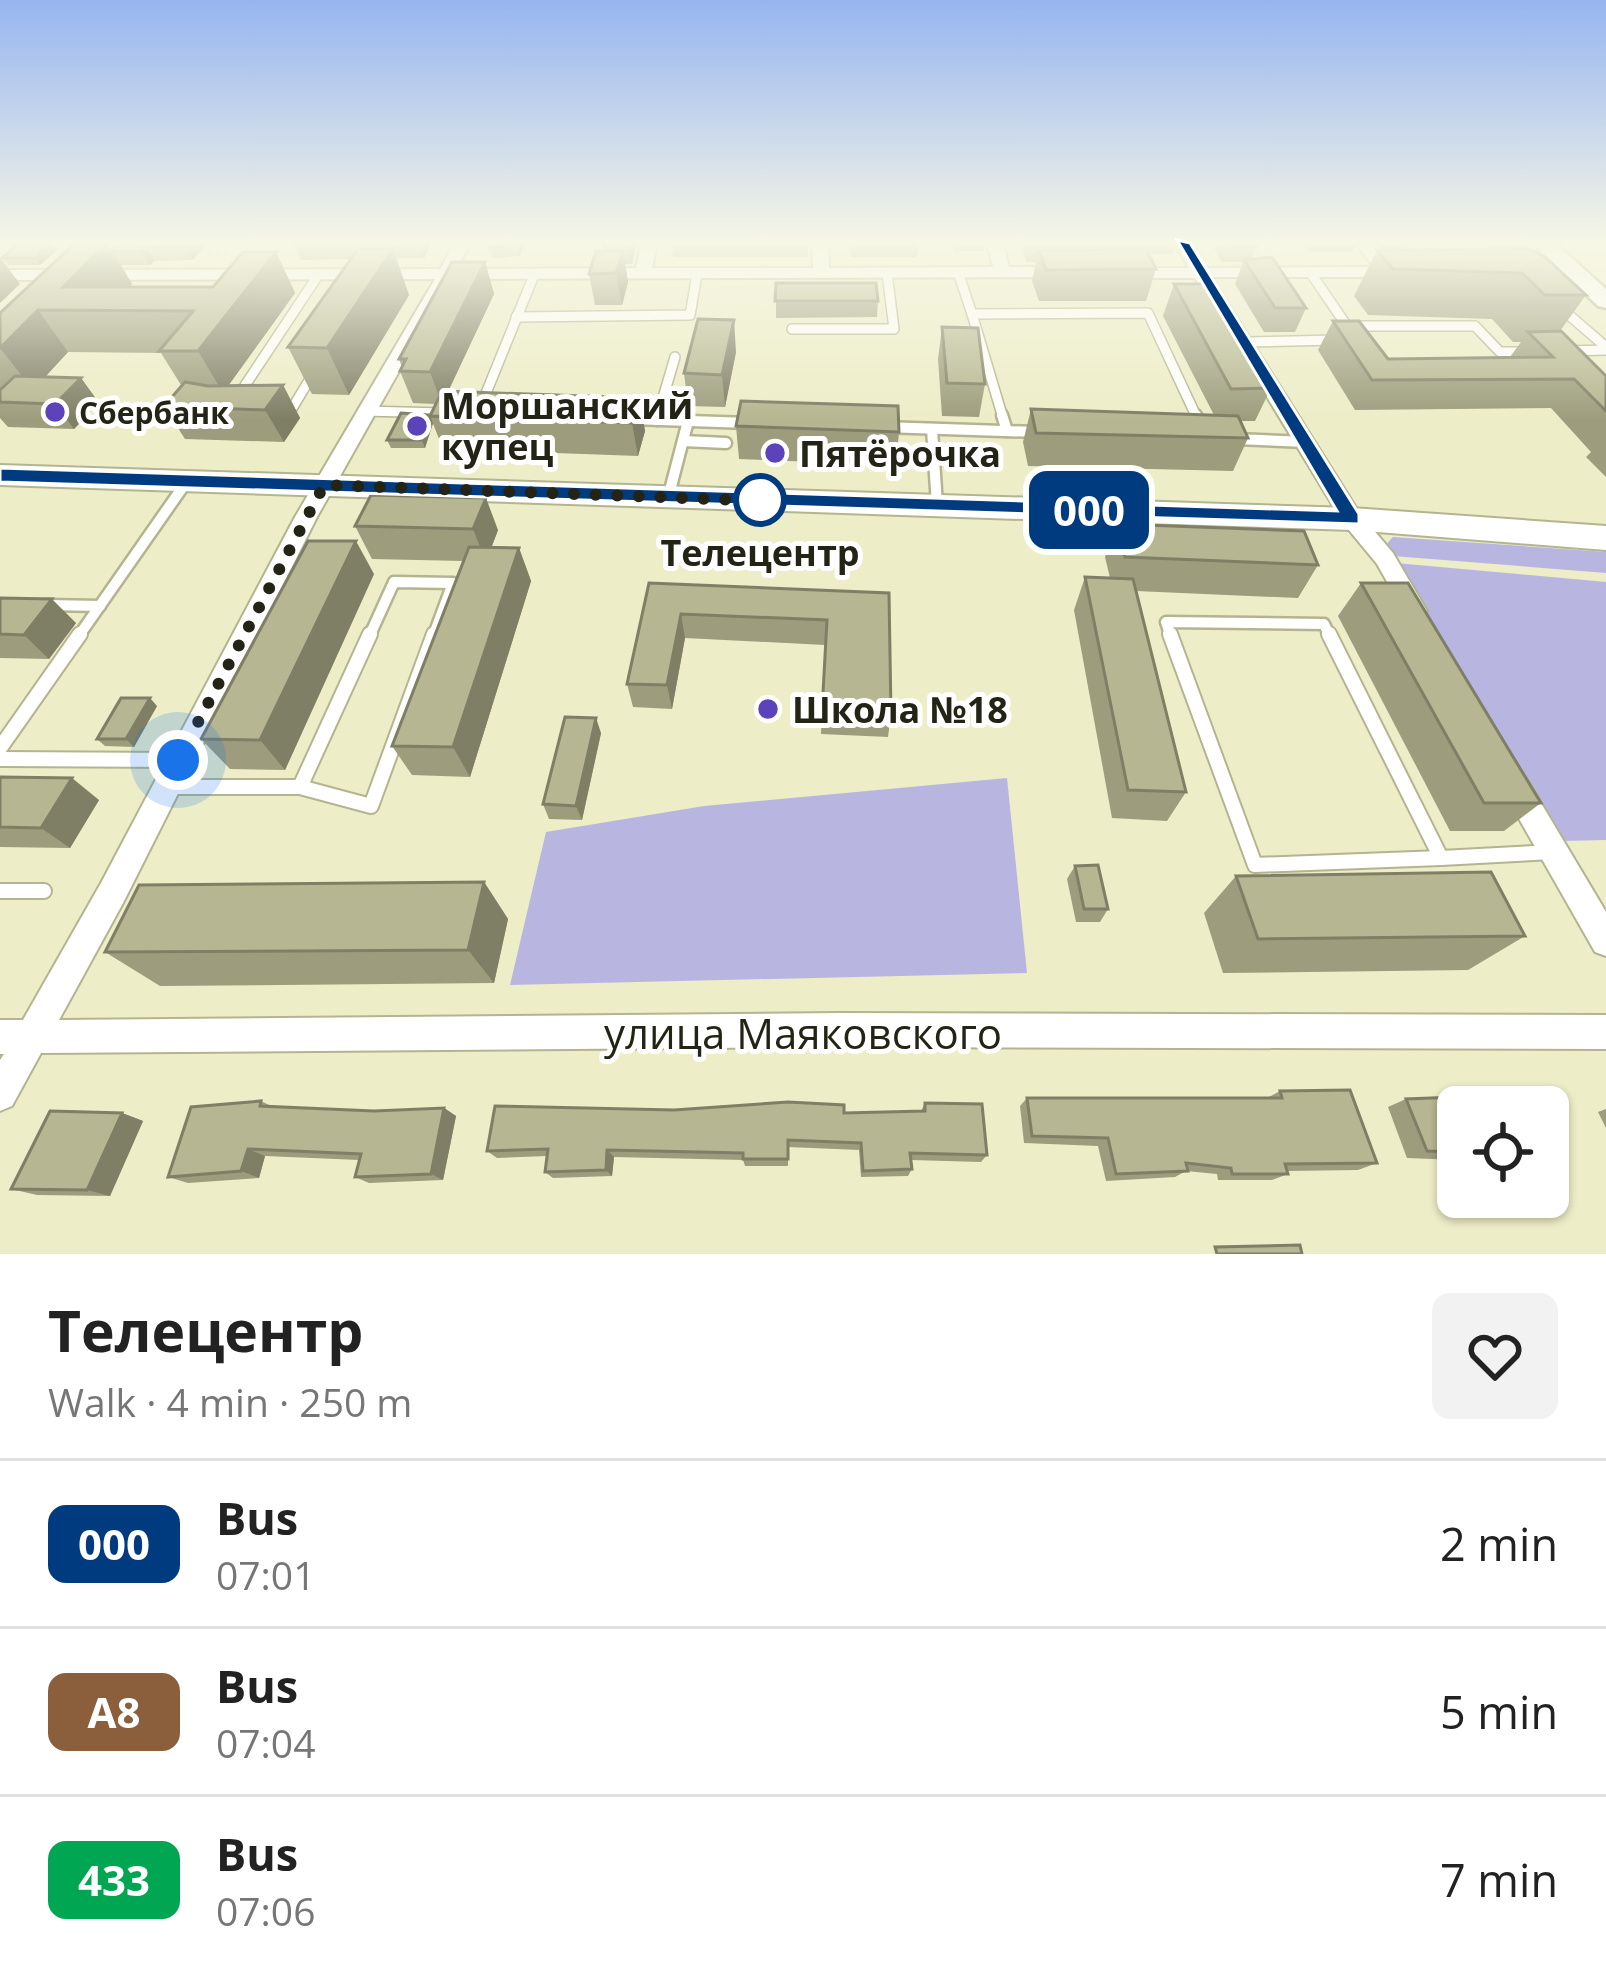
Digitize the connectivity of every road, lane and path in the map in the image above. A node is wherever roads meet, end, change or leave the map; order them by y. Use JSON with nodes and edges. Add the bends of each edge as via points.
{"nodes":[{"id":1,"x":1553,"y":301,"type":"edge"},
{"id":2,"x":301,"y":302,"type":"edge"},
{"id":3,"x":430,"y":302,"type":"edge"},
{"id":4,"x":523,"y":302,"type":"edge"},
{"id":5,"x":692,"y":302,"type":"edge"},
{"id":6,"x":890,"y":302,"type":"edge"},
{"id":7,"x":968,"y":302,"type":"edge"},
{"id":8,"x":1219,"y":302,"type":"edge"},
{"id":9,"x":1330,"y":302,"type":"edge"},
{"id":10,"x":972,"y":314,"type":"junction"},
{"id":11,"x":516,"y":317,"type":"junction"},
{"id":12,"x":1347,"y":326,"type":"junction"},
{"id":13,"x":792,"y":329,"type":"dead end"},
{"id":14,"x":1246,"y":342,"type":"junction"},
{"id":15,"x":1606,"y":348,"type":"edge"},
{"id":16,"x":326,"y":353,"type":"edge"},
{"id":17,"x":674,"y":358,"type":"dead end"},
{"id":18,"x":228,"y":410,"type":"edge"},
{"id":19,"x":364,"y":411,"type":"junction"},
{"id":20,"x":269,"y":412,"type":"edge"},
{"id":21,"x":449,"y":413,"type":"junction"},
{"id":22,"x":477,"y":415,"type":"junction"},
{"id":23,"x":500,"y":415,"type":"edge"},
{"id":24,"x":612,"y":419,"type":"edge"},
{"id":25,"x":657,"y":420,"type":"junction"},
{"id":26,"x":688,"y":421,"type":"junction"},
{"id":27,"x":754,"y":423,"type":"edge"},
{"id":28,"x":865,"y":427,"type":"edge"},
{"id":29,"x":442,"y":429,"type":"edge"},
{"id":30,"x":932,"y":429,"type":"junction"},
{"id":31,"x":1007,"y":431,"type":"junction"},
{"id":32,"x":1051,"y":433,"type":"edge"},
{"id":33,"x":1184,"y":437,"type":"edge"},
{"id":34,"x":1226,"y":439,"type":"edge"},
{"id":35,"x":682,"y":441,"type":"junction"},
{"id":36,"x":1307,"y":442,"type":"junction"},
{"id":37,"x":726,"y":443,"type":"dead end"},
{"id":38,"x":0,"y":475,"type":"edge"},
{"id":39,"x":187,"y":482,"type":"junction"},
{"id":40,"x":324,"y":485,"type":"junction"},
{"id":41,"x":668,"y":498,"type":"junction"},
{"id":42,"x":937,"y":506,"type":"junction"},
{"id":43,"x":1352,"y":519,"type":"junction"},
{"id":44,"x":1606,"y":538,"type":"edge"},
{"id":45,"x":40,"y":605,"type":"edge"},
{"id":46,"x":100,"y":606,"type":"junction"},
{"id":47,"x":1430,"y":637,"type":"edge"},
{"id":48,"x":0,"y":748,"type":"edge"},
{"id":49,"x":1498,"y":754,"type":"edge"},
{"id":50,"x":0,"y":759,"type":"edge"},
{"id":51,"x":178,"y":760,"type":"junction"},
{"id":52,"x":164,"y":787,"type":"junction"},
{"id":53,"x":300,"y":787,"type":"junction"},
{"id":54,"x":1554,"y":852,"type":"junction"},
{"id":55,"x":1441,"y":858,"type":"junction"},
{"id":56,"x":0,"y":891,"type":"edge"},
{"id":57,"x":44,"y":891,"type":"dead end"},
{"id":58,"x":1606,"y":941,"type":"edge"},
{"id":59,"x":1606,"y":1032,"type":"edge"},
{"id":60,"x":15,"y":1036,"type":"edge"},
{"id":61,"x":0,"y":1094,"type":"edge"}],
"edges":[{"from":1,"to":15,"type":"lane"},
{"from":2,"to":18,"type":"lane"},
{"from":3,"to":19,"type":"street"},
{"from":4,"to":11,"type":"lane"},
{"from":5,"to":11,"type":"lane","via":[[690,315]]},
{"from":6,"to":13,"type":"lane","via":[[894,328]]},
{"from":7,"to":10,"type":"lane"},
{"from":8,"to":14,"type":"street"},
{"from":9,"to":12,"type":"lane"},
{"from":10,"to":31,"type":"lane"},
{"from":10,"to":33,"type":"lane","via":[[1148,314],[1206,438]]},
{"from":11,"to":22,"type":"lane"},
{"from":12,"to":14,"type":"lane","via":[[1357,340]]},
{"from":12,"to":15,"type":"lane","via":[[1475,326],[1500,352]]},
{"from":14,"to":36,"type":"street"},
{"from":16,"to":20,"type":"lane","via":[[290,412]]},
{"from":17,"to":25,"type":"lane"},
{"from":19,"to":21,"type":"lane"},
{"from":19,"to":40,"type":"street"},
{"from":21,"to":22,"type":"lane"},
{"from":21,"to":29,"type":"lane"},
{"from":22,"to":23,"type":"lane"},
{"from":24,"to":25,"type":"lane"},
{"from":25,"to":26,"type":"lane"},
{"from":26,"to":27,"type":"lane"},
{"from":26,"to":35,"type":"lane"},
{"from":28,"to":30,"type":"lane"},
{"from":30,"to":31,"type":"lane"},
{"from":30,"to":42,"type":"lane"},
{"from":31,"to":32,"type":"lane"},
{"from":34,"to":36,"type":"lane"},
{"from":35,"to":37,"type":"lane"},
{"from":35,"to":41,"type":"lane"},
{"from":36,"to":43,"type":"street"},
{"from":38,"to":39,"type":"main road"},
{"from":39,"to":40,"type":"main road"},
{"from":39,"to":46,"type":"lane"},
{"from":40,"to":41,"type":"main road"},
{"from":40,"to":51,"type":"street"},
{"from":41,"to":42,"type":"main road"},
{"from":42,"to":43,"type":"main road"},
{"from":43,"to":44,"type":"main road"},
{"from":43,"to":47,"type":"street"},
{"from":45,"to":46,"type":"lane"},
{"from":46,"to":48,"type":"lane"},
{"from":49,"to":54,"type":"street"},
{"from":50,"to":51,"type":"lane"},
{"from":51,"to":52,"type":"street"},
{"from":52,"to":53,"type":"lane"},
{"from":52,"to":60,"type":"street","via":[[123,893]]},
{"from":53,"to":53,"type":"lane","via":[[394,582],[453,583],[371,806]]},
{"from":54,"to":55,"type":"lane"},
{"from":54,"to":58,"type":"street"},
{"from":55,"to":55,"type":"lane","via":[[1324,624],[1166,622],[1255,865]]},
{"from":56,"to":57,"type":"lane"},
{"from":59,"to":60,"type":"street","name":"улица Маяковского"},
{"from":60,"to":61,"type":"street"}]}
